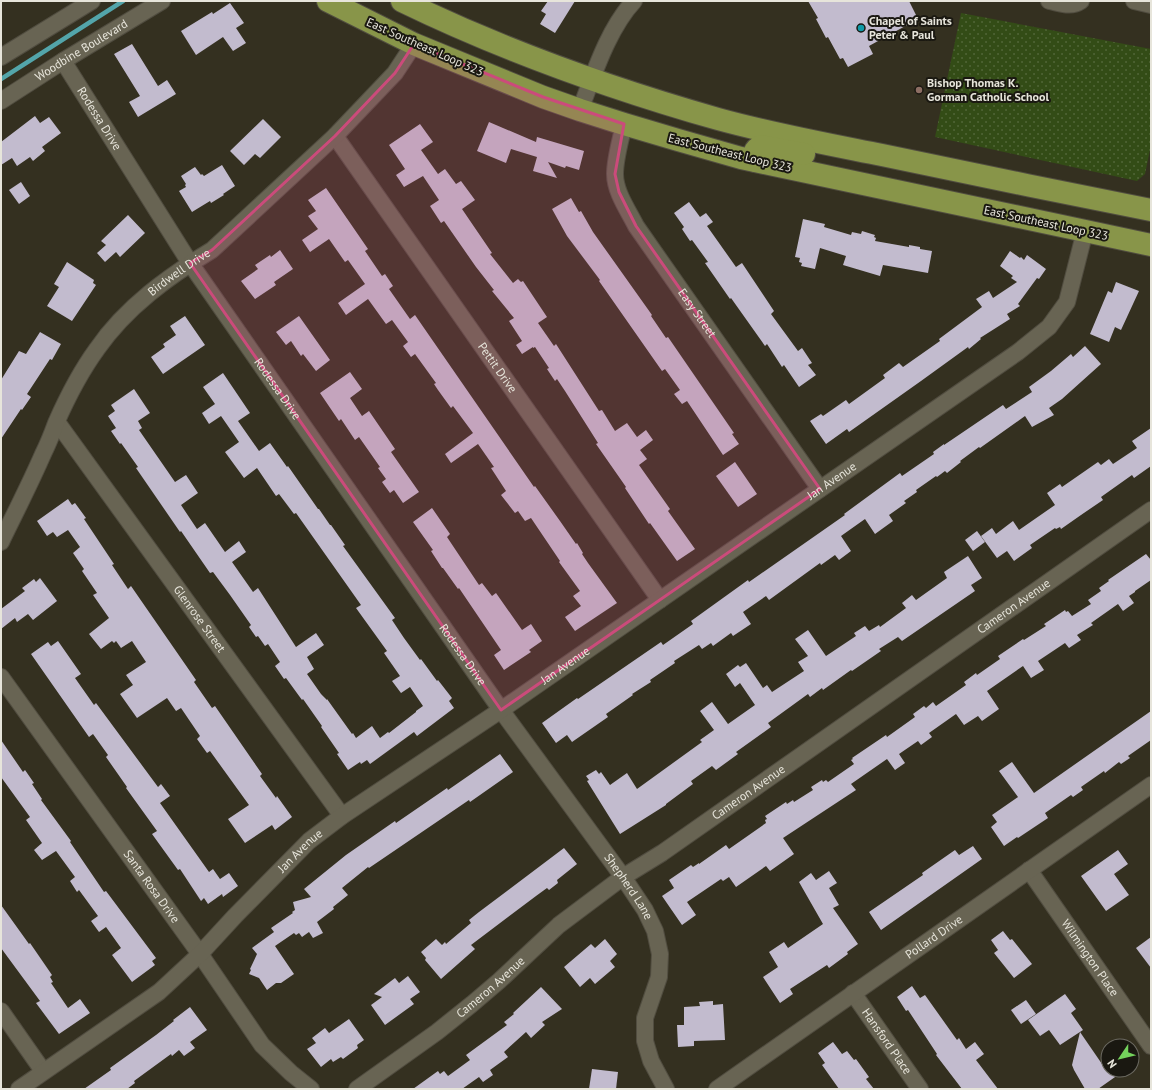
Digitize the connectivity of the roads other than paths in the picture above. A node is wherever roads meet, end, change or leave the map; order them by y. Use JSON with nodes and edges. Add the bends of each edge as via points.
{"nodes":[{"id":1,"x":92,"y":1,"type":"edge"},
{"id":2,"x":162,"y":1,"type":"edge"},
{"id":3,"x":328,"y":1,"type":"edge"},
{"id":4,"x":402,"y":1,"type":"edge"},
{"id":5,"x":634,"y":1,"type":"edge"},
{"id":6,"x":1049,"y":1,"type":"edge"},
{"id":7,"x":1081,"y":1,"type":"edge"},
{"id":8,"x":1134,"y":1,"type":"edge"},
{"id":9,"x":1151,"y":5,"type":"edge"},
{"id":10,"x":414,"y":44,"type":"junction"},
{"id":11,"x":1,"y":57,"type":"edge"},
{"id":12,"x":63,"y":61,"type":"junction"},
{"id":13,"x":592,"y":79,"type":"junction"},
{"id":14,"x":1,"y":101,"type":"edge"},
{"id":15,"x":580,"y":110,"type":"junction"},
{"id":16,"x":624,"y":124,"type":"junction"},
{"id":17,"x":335,"y":136,"type":"junction"},
{"id":18,"x":756,"y":161,"type":"junction"},
{"id":19,"x":1014,"y":183,"type":"junction"},
{"id":20,"x":1151,"y":210,"type":"edge"},
{"id":21,"x":1084,"y":231,"type":"junction"},
{"id":22,"x":1151,"y":245,"type":"edge"},
{"id":23,"x":190,"y":263,"type":"junction"},
{"id":24,"x":57,"y":422,"type":"junction"},
{"id":25,"x":820,"y":490,"type":"junction"},
{"id":26,"x":1151,"y":510,"type":"edge"},
{"id":27,"x":1,"y":542,"type":"edge"},
{"id":28,"x":660,"y":600,"type":"junction"},
{"id":29,"x":1,"y":677,"type":"edge"},
{"id":30,"x":501,"y":710,"type":"junction"},
{"id":31,"x":1151,"y":785,"type":"edge"},
{"id":32,"x":342,"y":816,"type":"junction"},
{"id":33,"x":1029,"y":870,"type":"junction"},
{"id":34,"x":623,"y":877,"type":"junction"},
{"id":35,"x":200,"y":954,"type":"junction"},
{"id":36,"x":853,"y":994,"type":"junction"},
{"id":37,"x":1,"y":1011,"type":"edge"},
{"id":38,"x":1151,"y":1046,"type":"edge"},
{"id":39,"x":43,"y":1071,"type":"junction"},
{"id":40,"x":19,"y":1089,"type":"edge"},
{"id":41,"x":311,"y":1089,"type":"edge"},
{"id":42,"x":357,"y":1089,"type":"edge"},
{"id":43,"x":666,"y":1089,"type":"edge"},
{"id":44,"x":717,"y":1089,"type":"edge"},
{"id":45,"x":920,"y":1089,"type":"edge"}],
"edges":[{"from":1,"to":11,"type":"street"},
{"from":2,"to":12,"type":"street","name":"Woodbine Boulevard"},
{"from":3,"to":10,"type":"highway","name":"East Southeast Loop 323"},
{"from":4,"to":13,"type":"highway","via":[[464,30]]},
{"from":5,"to":13,"type":"street","via":[[612,33]]},
{"from":6,"to":7,"type":"street","via":[[1069,5]]},
{"from":8,"to":9,"type":"street"},
{"from":10,"to":15,"type":"highway","name":"East Southeast Loop 323"},
{"from":10,"to":17,"type":"street","name":"Birdwell Drive","via":[[395,73]]},
{"from":12,"to":14,"type":"street","name":"Woodbine Boulevard"},
{"from":12,"to":23,"type":"street","name":"Rodessa Drive"},
{"from":13,"to":15,"type":"street"},
{"from":13,"to":19,"type":"highway","via":[[719,119]]},
{"from":15,"to":16,"type":"highway","name":"East Southeast Loop 323"},
{"from":16,"to":18,"type":"highway","name":"East Southeast Loop 323"},
{"from":16,"to":25,"type":"street","name":"Easy Street","via":[[615,174],[619,192],[636,226]]},
{"from":17,"to":23,"type":"street","name":"Birdwell Drive","via":[[212,250]]},
{"from":17,"to":28,"type":"street","name":"Pettit Drive"},
{"from":18,"to":19,"type":"highway","via":[[754,152],[761,146],[766,146],[961,187]]},
{"from":18,"to":21,"type":"highway","name":"East Southeast Loop 323"},
{"from":19,"to":20,"type":"highway"},
{"from":21,"to":22,"type":"highway","name":"East Southeast Loop 323"},
{"from":21,"to":25,"type":"street","name":"Jan Avenue","via":[[1067,302],[1049,327],[1018,352]]},
{"from":23,"to":24,"type":"street","name":"Birdwell Drive","via":[[158,286],[110,333],[78,380]]},
{"from":23,"to":30,"type":"street","name":"Rodessa Drive"},
{"from":24,"to":27,"type":"street","name":"Birdwell Drive"},
{"from":24,"to":32,"type":"street","name":"Glenrose Street"},
{"from":25,"to":28,"type":"street","name":"Jan Avenue"},
{"from":26,"to":34,"type":"street","name":"Cameron Avenue"},
{"from":28,"to":30,"type":"street","name":"Jan Avenue"},
{"from":29,"to":35,"type":"street","name":"Santa Rosa Drive"},
{"from":30,"to":32,"type":"street","name":"Jan Avenue"},
{"from":30,"to":34,"type":"street","name":"Shepherd Lane"},
{"from":31,"to":33,"type":"street","name":"Pollard Drive"},
{"from":32,"to":35,"type":"street","name":"Jan Avenue","via":[[309,841]]},
{"from":33,"to":36,"type":"street","name":"Pollard Drive"},
{"from":33,"to":38,"type":"street","name":"Wilmington Place"},
{"from":34,"to":42,"type":"street","name":"Cameron Avenue","via":[[559,925],[499,981],[437,1032]]},
{"from":34,"to":43,"type":"street","name":"Shepherd Lane","via":[[645,910],[655,931],[660,954],[659,977],[646,1018],[645,1041],[651,1061]]},
{"from":35,"to":39,"type":"street","name":"Jan Avenue","via":[[158,992]]},
{"from":35,"to":41,"type":"street","name":"Santa Rosa Drive","via":[[262,1045]]},
{"from":36,"to":44,"type":"street","name":"Pollard Drive"},
{"from":36,"to":45,"type":"street","name":"Hansford Place"},
{"from":37,"to":39,"type":"street"},
{"from":39,"to":40,"type":"street","name":"Jan Avenue"}]}
